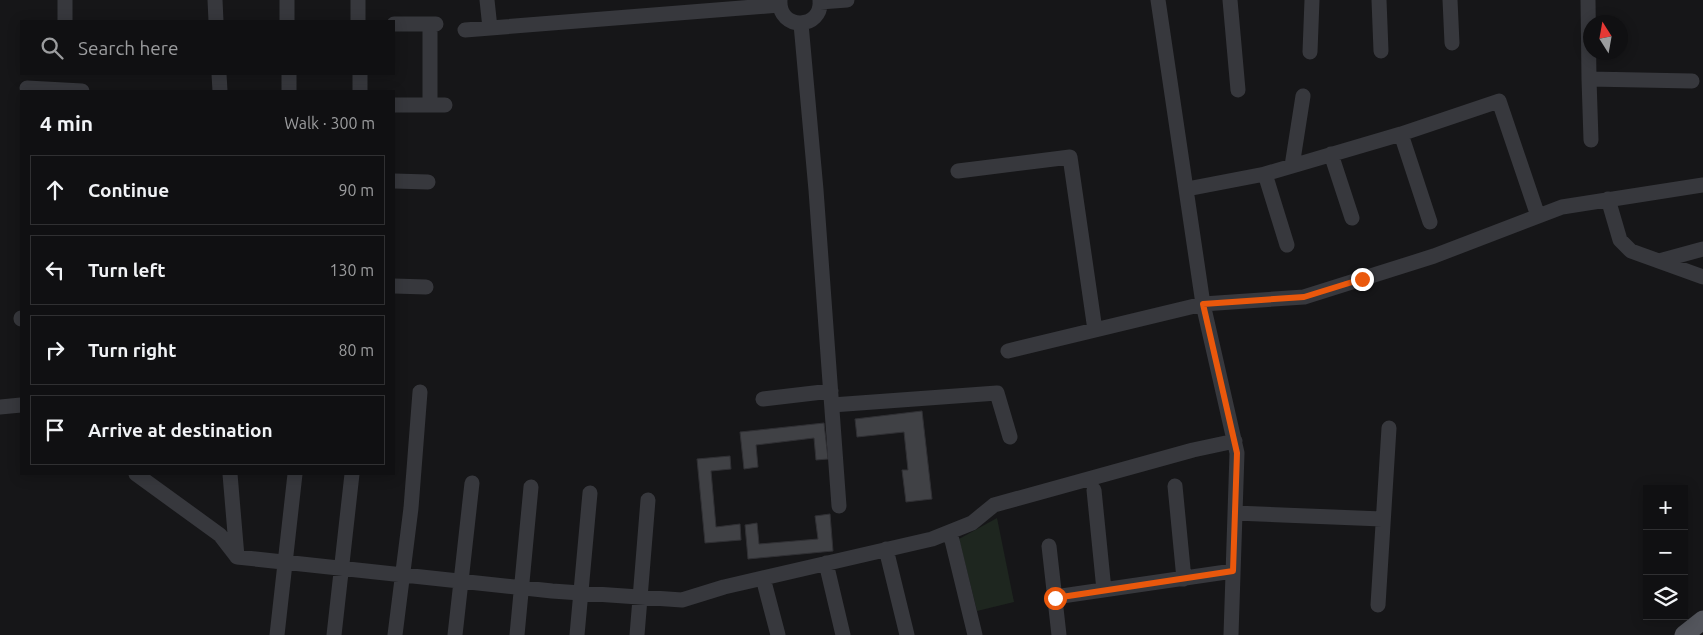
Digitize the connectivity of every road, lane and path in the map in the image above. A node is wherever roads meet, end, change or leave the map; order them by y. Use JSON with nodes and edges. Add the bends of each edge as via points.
{"nodes":[{"id":1,"x":65,"y":0,"type":"edge"},
{"id":2,"x":214,"y":0,"type":"edge"},
{"id":3,"x":287,"y":0,"type":"edge"},
{"id":4,"x":358,"y":0,"type":"edge"},
{"id":5,"x":487,"y":0,"type":"edge"},
{"id":6,"x":846,"y":0,"type":"edge"},
{"id":7,"x":1158,"y":0,"type":"edge"},
{"id":8,"x":1230,"y":0,"type":"edge"},
{"id":9,"x":1312,"y":0,"type":"edge"},
{"id":10,"x":1380,"y":0,"type":"edge"},
{"id":11,"x":1450,"y":0,"type":"edge"},
{"id":12,"x":1588,"y":0,"type":"edge"},
{"id":13,"x":820,"y":1,"type":"edge"},
{"id":14,"x":779,"y":3,"type":"edge"},
{"id":15,"x":65,"y":20,"type":"edge"},
{"id":16,"x":216,"y":20,"type":"edge"},
{"id":17,"x":287,"y":20,"type":"edge"},
{"id":18,"x":358,"y":20,"type":"edge"},
{"id":19,"x":395,"y":24,"type":"edge"},
{"id":20,"x":801,"y":24,"type":"junction"},
{"id":21,"x":490,"y":28,"type":"junction"},
{"id":22,"x":465,"y":30,"type":"dead end"},
{"id":23,"x":1452,"y":44,"type":"dead end"},
{"id":24,"x":1381,"y":51,"type":"dead end"},
{"id":25,"x":1310,"y":52,"type":"dead end"},
{"id":26,"x":219,"y":75,"type":"edge"},
{"id":27,"x":289,"y":75,"type":"edge"},
{"id":28,"x":360,"y":75,"type":"edge"},
{"id":29,"x":1588,"y":79,"type":"junction"},
{"id":30,"x":1692,"y":82,"type":"dead end"},
{"id":31,"x":27,"y":88,"type":"dead end"},
{"id":32,"x":64,"y":90,"type":"edge"},
{"id":33,"x":220,"y":90,"type":"edge"},
{"id":34,"x":289,"y":90,"type":"edge"},
{"id":35,"x":360,"y":90,"type":"edge"},
{"id":36,"x":1238,"y":90,"type":"dead end"},
{"id":37,"x":1303,"y":96,"type":"dead end"},
{"id":38,"x":395,"y":105,"type":"edge"},
{"id":39,"x":1401,"y":134,"type":"junction"},
{"id":40,"x":1590,"y":140,"type":"dead end"},
{"id":41,"x":1331,"y":154,"type":"junction"},
{"id":42,"x":1292,"y":166,"type":"junction"},
{"id":43,"x":958,"y":171,"type":"dead end"},
{"id":44,"x":1265,"y":174,"type":"junction"},
{"id":45,"x":395,"y":181,"type":"edge"},
{"id":46,"x":428,"y":182,"type":"dead end"},
{"id":47,"x":1703,"y":185,"type":"edge"},
{"id":48,"x":1187,"y":189,"type":"junction"},
{"id":49,"x":1608,"y":199,"type":"junction"},
{"id":50,"x":1538,"y":216,"type":"junction"},
{"id":51,"x":1352,"y":218,"type":"dead end"},
{"id":52,"x":1430,"y":222,"type":"dead end"},
{"id":53,"x":1287,"y":245,"type":"dead end"},
{"id":54,"x":1703,"y":249,"type":"edge"},
{"id":55,"x":1659,"y":261,"type":"junction"},
{"id":56,"x":1703,"y":277,"type":"edge"},
{"id":57,"x":395,"y":286,"type":"edge"},
{"id":58,"x":426,"y":287,"type":"dead end"},
{"id":59,"x":1203,"y":304,"type":"junction"},
{"id":60,"x":1095,"y":330,"type":"junction"},
{"id":61,"x":1008,"y":351,"type":"dead end"},
{"id":62,"x":420,"y":392,"type":"dead end"},
{"id":63,"x":831,"y":398,"type":"junction"},
{"id":64,"x":763,"y":399,"type":"dead end"},
{"id":65,"x":20,"y":405,"type":"edge"},
{"id":66,"x":0,"y":407,"type":"edge"},
{"id":67,"x":1389,"y":428,"type":"dead end"},
{"id":68,"x":1010,"y":437,"type":"dead end"},
{"id":69,"x":1234,"y":441,"type":"junction"},
{"id":70,"x":137,"y":475,"type":"edge"},
{"id":71,"x":230,"y":475,"type":"edge"},
{"id":72,"x":295,"y":475,"type":"edge"},
{"id":73,"x":352,"y":475,"type":"edge"},
{"id":74,"x":472,"y":482,"type":"dead end"},
{"id":75,"x":1175,"y":486,"type":"dead end"},
{"id":76,"x":531,"y":487,"type":"dead end"},
{"id":77,"x":1094,"y":490,"type":"dead end"},
{"id":78,"x":590,"y":492,"type":"dead end"},
{"id":79,"x":648,"y":500,"type":"dead end"},
{"id":80,"x":839,"y":506,"type":"dead end"},
{"id":81,"x":1235,"y":513,"type":"junction"},
{"id":82,"x":1382,"y":519,"type":"junction"},
{"id":83,"x":950,"y":532,"type":"junction"},
{"id":84,"x":1049,"y":546,"type":"dead end"},
{"id":85,"x":886,"y":550,"type":"junction"},
{"id":86,"x":237,"y":557,"type":"junction"},
{"id":87,"x":284,"y":562,"type":"junction"},
{"id":88,"x":826,"y":563,"type":"junction"},
{"id":89,"x":341,"y":568,"type":"junction"},
{"id":90,"x":1233,"y":571,"type":"junction"},
{"id":91,"x":402,"y":574,"type":"junction"},
{"id":92,"x":763,"y":578,"type":"junction"},
{"id":93,"x":1184,"y":579,"type":"junction"},
{"id":94,"x":461,"y":580,"type":"junction"},
{"id":95,"x":522,"y":587,"type":"junction"},
{"id":96,"x":1104,"y":590,"type":"junction"},
{"id":97,"x":580,"y":593,"type":"junction"},
{"id":98,"x":640,"y":597,"type":"junction"},
{"id":99,"x":1055,"y":598,"type":"junction"},
{"id":100,"x":1378,"y":605,"type":"dead end"},
{"id":101,"x":1703,"y":620,"type":"edge"},
{"id":102,"x":277,"y":635,"type":"edge"},
{"id":103,"x":334,"y":635,"type":"edge"},
{"id":104,"x":395,"y":635,"type":"edge"},
{"id":105,"x":455,"y":635,"type":"edge"},
{"id":106,"x":517,"y":635,"type":"edge"},
{"id":107,"x":577,"y":635,"type":"edge"},
{"id":108,"x":636,"y":635,"type":"edge"},
{"id":109,"x":778,"y":635,"type":"edge"},
{"id":110,"x":843,"y":635,"type":"edge"},
{"id":111,"x":907,"y":635,"type":"edge"},
{"id":112,"x":975,"y":635,"type":"edge"},
{"id":113,"x":1059,"y":635,"type":"edge"},
{"id":114,"x":1231,"y":635,"type":"edge"},
{"id":115,"x":1684,"y":635,"type":"edge"}],
"edges":[{"from":1,"to":15,"type":"street"},
{"from":2,"to":16,"type":"street"},
{"from":3,"to":17,"type":"street"},
{"from":4,"to":18,"type":"street"},
{"from":5,"to":21,"type":"street"},
{"from":6,"to":13,"type":"street"},
{"from":7,"to":48,"type":"street"},
{"from":8,"to":36,"type":"street"},
{"from":9,"to":25,"type":"street"},
{"from":10,"to":24,"type":"street"},
{"from":11,"to":23,"type":"street"},
{"from":12,"to":29,"type":"street"},
{"from":13,"to":20,"type":"street","via":[[812,21]]},
{"from":14,"to":20,"type":"street","via":[[785,18]]},
{"from":14,"to":21,"type":"street"},
{"from":19,"to":38,"type":"street","via":[[433,24],[438,105]]},
{"from":20,"to":63,"type":"street"},
{"from":21,"to":22,"type":"street"},
{"from":26,"to":33,"type":"street"},
{"from":27,"to":34,"type":"street"},
{"from":28,"to":35,"type":"street"},
{"from":29,"to":30,"type":"street"},
{"from":29,"to":40,"type":"street"},
{"from":31,"to":32,"type":"street"},
{"from":37,"to":42,"type":"street"},
{"from":39,"to":41,"type":"street"},
{"from":39,"to":50,"type":"street","via":[[1499,101]]},
{"from":39,"to":52,"type":"street"},
{"from":41,"to":42,"type":"street"},
{"from":41,"to":51,"type":"street"},
{"from":42,"to":44,"type":"street"},
{"from":43,"to":60,"type":"street","via":[[1070,157]]},
{"from":44,"to":48,"type":"street"},
{"from":44,"to":53,"type":"street"},
{"from":45,"to":46,"type":"street"},
{"from":47,"to":49,"type":"street"},
{"from":48,"to":59,"type":"street"},
{"from":49,"to":50,"type":"street","via":[[1562,207]]},
{"from":49,"to":55,"type":"street","via":[[1620,240],[1631,251]]},
{"from":50,"to":59,"type":"street","via":[[1434,256],[1304,297]]},
{"from":54,"to":55,"type":"street"},
{"from":55,"to":56,"type":"street"},
{"from":57,"to":58,"type":"street"},
{"from":59,"to":60,"type":"street"},
{"from":59,"to":69,"type":"street"},
{"from":60,"to":61,"type":"street"},
{"from":62,"to":91,"type":"street"},
{"from":63,"to":64,"type":"street"},
{"from":63,"to":68,"type":"street","via":[[997,393]]},
{"from":63,"to":80,"type":"street"},
{"from":65,"to":66,"type":"street"},
{"from":67,"to":82,"type":"street"},
{"from":69,"to":81,"type":"street","via":[[1237,453]]},
{"from":69,"to":83,"type":"street","via":[[994,505],[972,523]]},
{"from":70,"to":86,"type":"street","via":[[220,535]]},
{"from":71,"to":86,"type":"street"},
{"from":72,"to":87,"type":"street"},
{"from":73,"to":89,"type":"street"},
{"from":74,"to":94,"type":"street"},
{"from":75,"to":93,"type":"street"},
{"from":76,"to":95,"type":"street"},
{"from":77,"to":96,"type":"street"},
{"from":78,"to":97,"type":"street"},
{"from":79,"to":98,"type":"street"},
{"from":81,"to":82,"type":"street"},
{"from":81,"to":90,"type":"street"},
{"from":82,"to":100,"type":"street"},
{"from":83,"to":85,"type":"street"},
{"from":83,"to":112,"type":"street"},
{"from":84,"to":99,"type":"street"},
{"from":85,"to":88,"type":"street"},
{"from":85,"to":111,"type":"street"},
{"from":86,"to":87,"type":"street"},
{"from":87,"to":89,"type":"street"},
{"from":87,"to":102,"type":"street"},
{"from":88,"to":92,"type":"street"},
{"from":88,"to":110,"type":"street"},
{"from":89,"to":91,"type":"street"},
{"from":89,"to":103,"type":"street"},
{"from":90,"to":93,"type":"street"},
{"from":90,"to":114,"type":"street"},
{"from":91,"to":94,"type":"street"},
{"from":91,"to":104,"type":"street"},
{"from":92,"to":98,"type":"street","via":[[682,600]]},
{"from":92,"to":109,"type":"street"},
{"from":93,"to":96,"type":"street"},
{"from":94,"to":95,"type":"street"},
{"from":94,"to":105,"type":"street"},
{"from":95,"to":97,"type":"street"},
{"from":95,"to":106,"type":"street"},
{"from":96,"to":99,"type":"street"},
{"from":97,"to":98,"type":"street"},
{"from":97,"to":107,"type":"street"},
{"from":98,"to":108,"type":"street"},
{"from":99,"to":113,"type":"street"},
{"from":101,"to":115,"type":"main road"}]}
